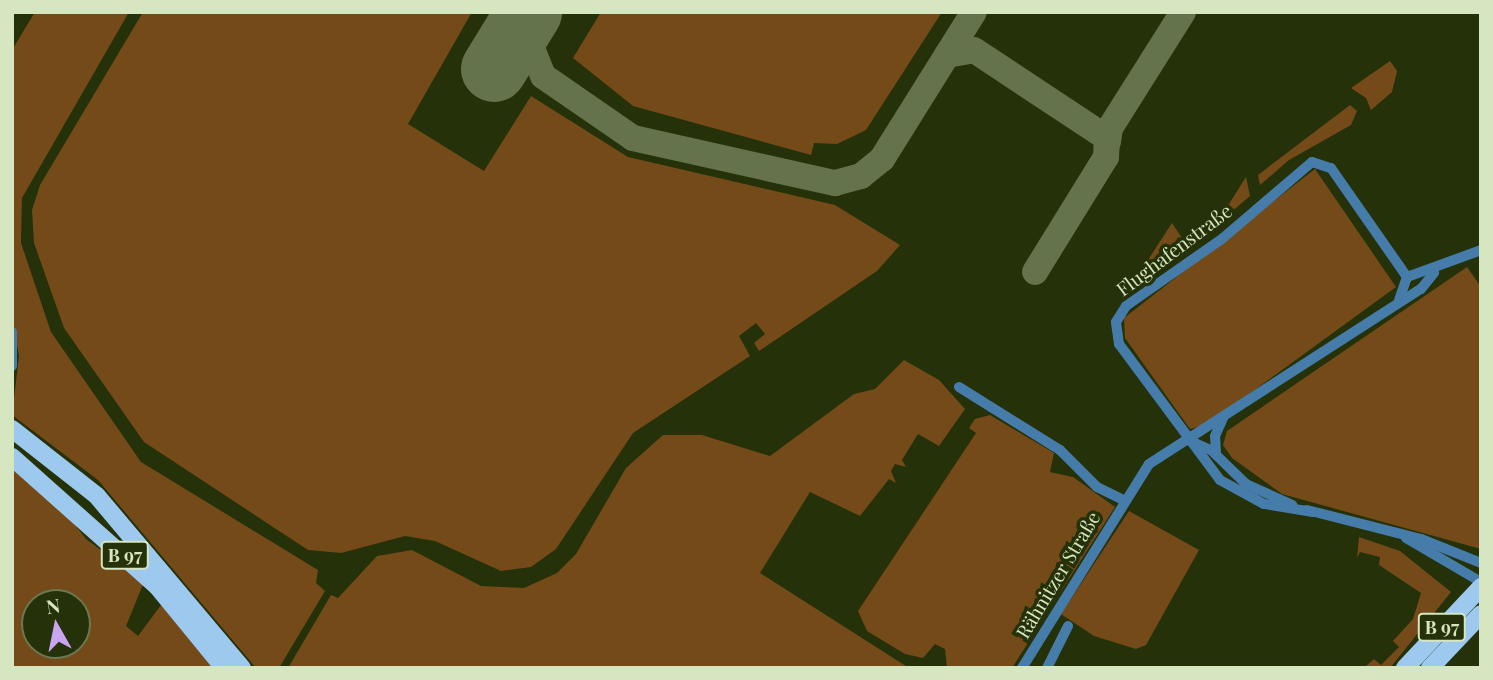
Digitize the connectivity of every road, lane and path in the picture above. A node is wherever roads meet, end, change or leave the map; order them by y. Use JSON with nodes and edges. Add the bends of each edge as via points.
{"nodes":[{"id":1,"x":1481,"y":250,"type":"edge"},
{"id":2,"x":1434,"y":273,"type":"junction"},
{"id":3,"x":1407,"y":277,"type":"junction"},
{"id":4,"x":1399,"y":300,"type":"junction"},
{"id":5,"x":12,"y":332,"type":"edge"},
{"id":6,"x":12,"y":366,"type":"edge"},
{"id":7,"x":960,"y":387,"type":"dead end"},
{"id":8,"x":1226,"y":414,"type":"junction"},
{"id":9,"x":12,"y":429,"type":"edge"},
{"id":10,"x":1186,"y":439,"type":"junction"},
{"id":11,"x":1216,"y":454,"type":"junction"},
{"id":12,"x":12,"y":457,"type":"edge"},
{"id":13,"x":1124,"y":500,"type":"junction"},
{"id":14,"x":1313,"y":512,"type":"junction"},
{"id":15,"x":1406,"y":538,"type":"junction"},
{"id":16,"x":1481,"y":563,"type":"edge"},
{"id":17,"x":1481,"y":582,"type":"edge"},
{"id":18,"x":1481,"y":587,"type":"edge"},
{"id":19,"x":1481,"y":614,"type":"edge"},
{"id":20,"x":1068,"y":625,"type":"dead end"},
{"id":21,"x":224,"y":668,"type":"edge"},
{"id":22,"x":242,"y":668,"type":"edge"},
{"id":23,"x":1022,"y":668,"type":"edge"},
{"id":24,"x":1047,"y":668,"type":"edge"},
{"id":25,"x":1405,"y":668,"type":"edge"},
{"id":26,"x":1430,"y":668,"type":"edge"}],
"edges":[{"from":1,"to":2,"type":"street"},
{"from":2,"to":3,"type":"street"},
{"from":2,"to":4,"type":"street"},
{"from":3,"to":4,"type":"street"},
{"from":3,"to":10,"type":"street","name":"Flughafenstraße","via":[[1331,168],[1305,166],[1223,238],[1126,306],[1116,322],[1119,344]]},
{"from":4,"to":8,"type":"street"},
{"from":5,"to":6,"type":"street"},
{"from":7,"to":13,"type":"street","name":"Rähnitzer Straße","via":[[1060,450],[1097,487]]},
{"from":8,"to":10,"type":"street","name":"Rähnitzer Straße"},
{"from":8,"to":11,"type":"street","via":[[1215,436]]},
{"from":9,"to":22,"type":"main road","number":"B 97","via":[[97,496]]},
{"from":10,"to":11,"type":"street","name":"Flughafenstraße"},
{"from":10,"to":13,"type":"street","name":"Rähnitzer Straße","via":[[1142,471]]},
{"from":10,"to":14,"type":"street","name":"Flughafenstraße","via":[[1234,490],[1264,504]]},
{"from":11,"to":14,"type":"street","name":"Flughafenstraße","via":[[1246,484]]},
{"from":12,"to":21,"type":"main road","number":"B 97","via":[[148,577]]},
{"from":13,"to":23,"type":"street","name":"Rähnitzer Straße"},
{"from":14,"to":15,"type":"street","name":"Flughafenstraße"},
{"from":15,"to":16,"type":"street","name":"Flughafenstraße"},
{"from":15,"to":17,"type":"street","name":"Flughafenstraße"},
{"from":18,"to":25,"type":"main road","number":"B 97"},
{"from":19,"to":26,"type":"main road","number":"B 97"},
{"from":20,"to":24,"type":"street"}]}
